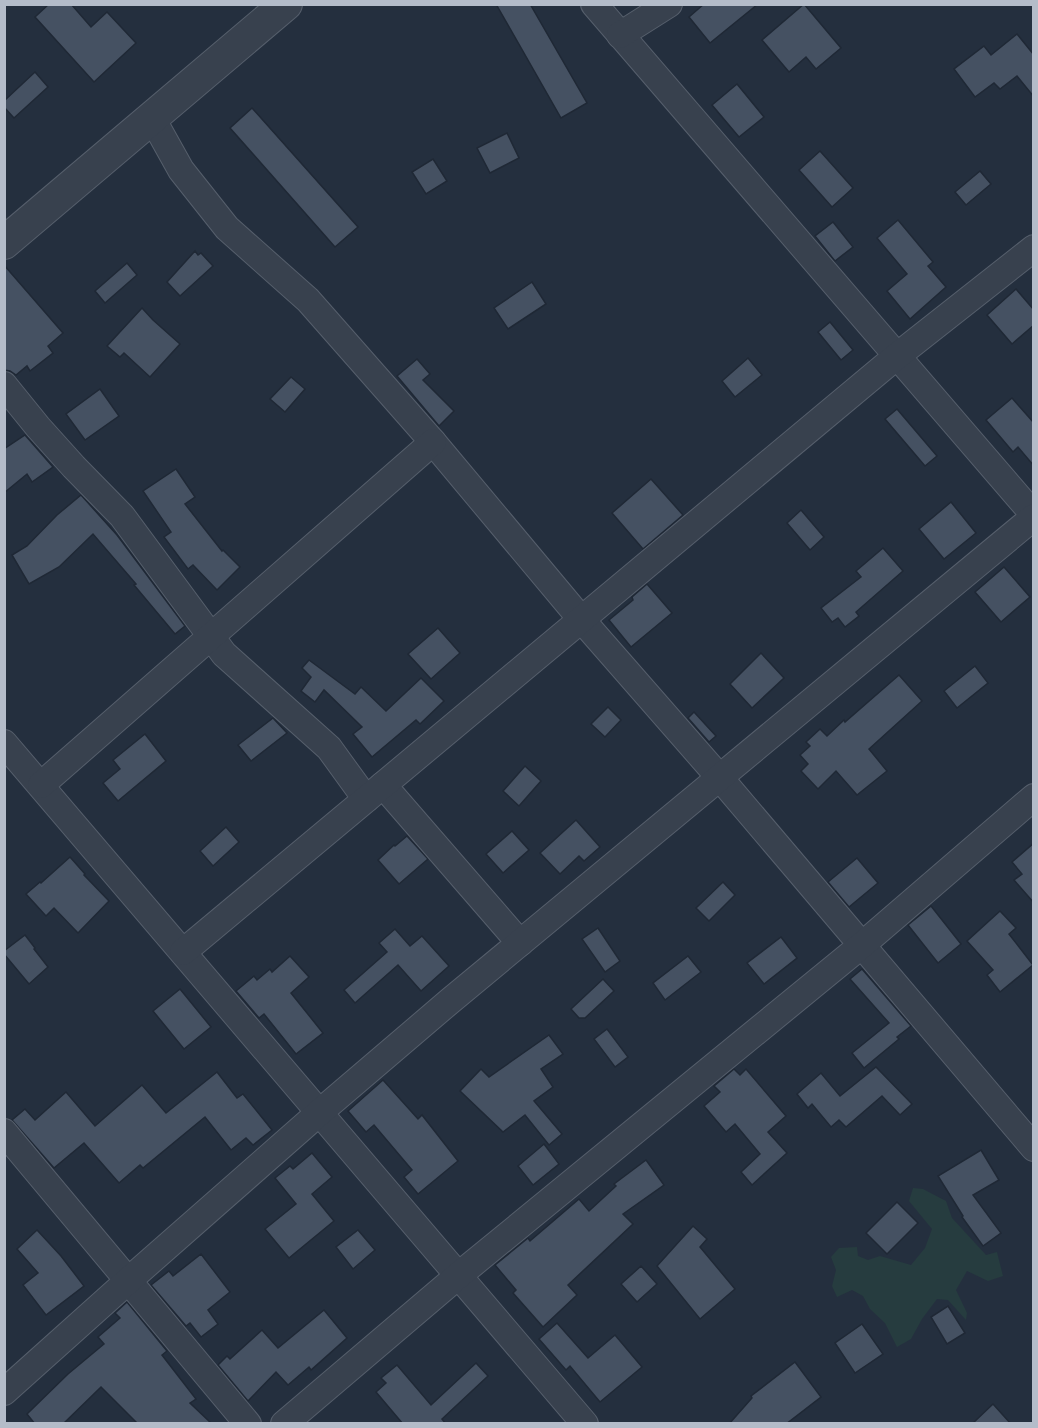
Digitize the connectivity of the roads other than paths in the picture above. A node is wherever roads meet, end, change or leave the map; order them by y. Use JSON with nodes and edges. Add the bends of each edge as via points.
{"nodes":[{"id":1,"x":286,"y":4,"type":"edge"},
{"id":2,"x":594,"y":4,"type":"edge"},
{"id":3,"x":669,"y":4,"type":"edge"},
{"id":4,"x":620,"y":35,"type":"junction"},
{"id":5,"x":152,"y":118,"type":"junction"},
{"id":6,"x":4,"y":243,"type":"edge"},
{"id":7,"x":1034,"y":248,"type":"edge"},
{"id":8,"x":897,"y":356,"type":"junction"},
{"id":9,"x":4,"y":385,"type":"edge"},
{"id":10,"x":433,"y":442,"type":"junction"},
{"id":11,"x":1034,"y":516,"type":"edge"},
{"id":12,"x":581,"y":620,"type":"junction"},
{"id":13,"x":211,"y":636,"type":"junction"},
{"id":14,"x":4,"y":743,"type":"edge"},
{"id":15,"x":720,"y":778,"type":"junction"},
{"id":16,"x":41,"y":785,"type":"junction"},
{"id":17,"x":375,"y":792,"type":"junction"},
{"id":18,"x":1034,"y":796,"type":"edge"},
{"id":19,"x":520,"y":943,"type":"junction"},
{"id":20,"x":862,"y":945,"type":"junction"},
{"id":21,"x":183,"y":952,"type":"junction"},
{"id":22,"x":320,"y":1112,"type":"junction"},
{"id":23,"x":4,"y":1132,"type":"edge"},
{"id":24,"x":1034,"y":1148,"type":"edge"},
{"id":25,"x":459,"y":1275,"type":"junction"},
{"id":26,"x":129,"y":1280,"type":"junction"},
{"id":27,"x":4,"y":1392,"type":"edge"},
{"id":28,"x":248,"y":1424,"type":"edge"},
{"id":29,"x":284,"y":1424,"type":"edge"},
{"id":30,"x":585,"y":1424,"type":"edge"}],
"edges":[{"from":1,"to":5,"type":"street"},
{"from":2,"to":4,"type":"street"},
{"from":3,"to":4,"type":"street"},
{"from":4,"to":8,"type":"street"},
{"from":5,"to":6,"type":"street"},
{"from":5,"to":10,"type":"street","via":[[181,170],[227,228],[308,300]]},
{"from":7,"to":8,"type":"street"},
{"from":8,"to":11,"type":"street"},
{"from":8,"to":12,"type":"street"},
{"from":9,"to":13,"type":"street","via":[[122,516]]},
{"from":10,"to":12,"type":"street"},
{"from":10,"to":13,"type":"street"},
{"from":11,"to":15,"type":"street"},
{"from":12,"to":15,"type":"street"},
{"from":12,"to":17,"type":"street"},
{"from":13,"to":16,"type":"street"},
{"from":13,"to":17,"type":"street","via":[[224,654]]},
{"from":14,"to":16,"type":"street"},
{"from":15,"to":19,"type":"street"},
{"from":15,"to":20,"type":"street"},
{"from":16,"to":21,"type":"street"},
{"from":17,"to":19,"type":"street"},
{"from":17,"to":21,"type":"street"},
{"from":18,"to":20,"type":"street"},
{"from":19,"to":22,"type":"street"},
{"from":20,"to":24,"type":"street"},
{"from":20,"to":25,"type":"street"},
{"from":21,"to":22,"type":"street"},
{"from":22,"to":25,"type":"street"},
{"from":22,"to":26,"type":"street"},
{"from":23,"to":26,"type":"street"},
{"from":25,"to":29,"type":"street"},
{"from":25,"to":30,"type":"street"},
{"from":26,"to":27,"type":"street"},
{"from":26,"to":28,"type":"street"}]}
